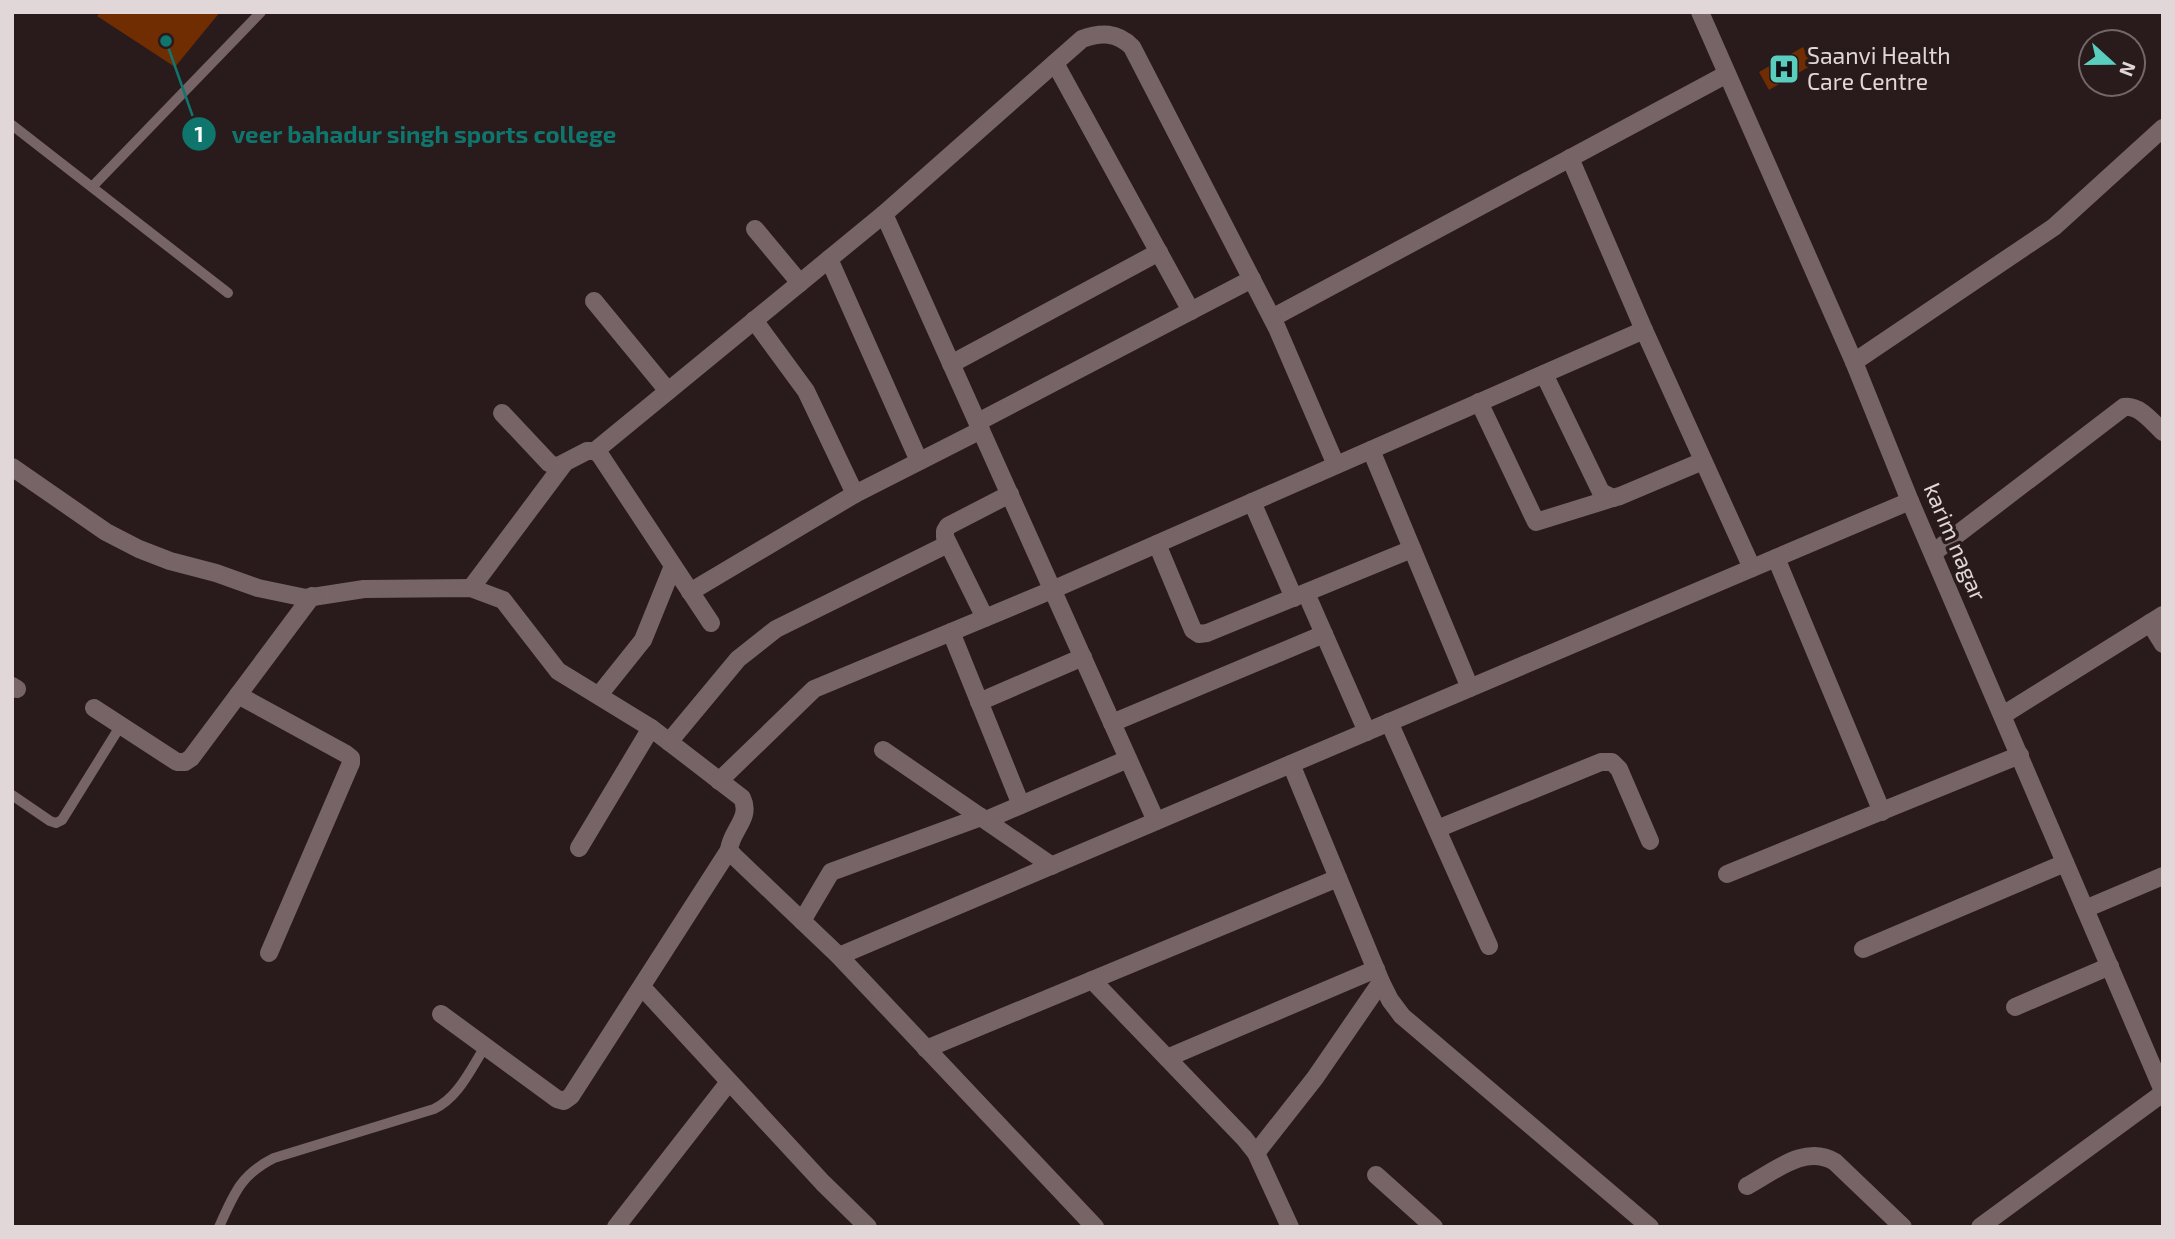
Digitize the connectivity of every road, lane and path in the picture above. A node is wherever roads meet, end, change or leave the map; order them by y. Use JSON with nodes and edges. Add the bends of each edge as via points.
{"nodes":[{"id":1,"x":261,"y":12,"type":"edge"},
{"id":2,"x":1700,"y":12,"type":"edge"},
{"id":3,"x":1055,"y":63,"type":"junction"},
{"id":4,"x":1727,"y":74,"type":"junction"},
{"id":5,"x":12,"y":125,"type":"edge"},
{"id":6,"x":2163,"y":128,"type":"edge"},
{"id":7,"x":1570,"y":158,"type":"junction"},
{"id":8,"x":92,"y":187,"type":"junction"},
{"id":9,"x":884,"y":214,"type":"junction"},
{"id":10,"x":755,"y":229,"type":"dead end"},
{"id":11,"x":1158,"y":252,"type":"junction"},
{"id":12,"x":829,"y":259,"type":"junction"},
{"id":13,"x":1251,"y":279,"type":"junction"},
{"id":14,"x":800,"y":283,"type":"junction"},
{"id":15,"x":228,"y":293,"type":"dead end"},
{"id":16,"x":594,"y":301,"type":"dead end"},
{"id":17,"x":1191,"y":311,"type":"junction"},
{"id":18,"x":1272,"y":318,"type":"junction"},
{"id":19,"x":754,"y":320,"type":"junction"},
{"id":20,"x":1644,"y":330,"type":"junction"},
{"id":21,"x":1854,"y":362,"type":"junction"},
{"id":22,"x":951,"y":364,"type":"junction"},
{"id":23,"x":1544,"y":373,"type":"junction"},
{"id":24,"x":668,"y":391,"type":"junction"},
{"id":25,"x":1479,"y":402,"type":"junction"},
{"id":26,"x":502,"y":413,"type":"dead end"},
{"id":27,"x":980,"y":426,"type":"junction"},
{"id":28,"x":2163,"y":432,"type":"edge"},
{"id":29,"x":1371,"y":450,"type":"junction"},
{"id":30,"x":595,"y":451,"type":"junction"},
{"id":31,"x":919,"y":461,"type":"junction"},
{"id":32,"x":1703,"y":461,"type":"junction"},
{"id":33,"x":563,"y":464,"type":"junction"},
{"id":34,"x":1336,"y":465,"type":"junction"},
{"id":35,"x":12,"y":467,"type":"edge"},
{"id":36,"x":855,"y":494,"type":"junction"},
{"id":37,"x":1010,"y":494,"type":"junction"},
{"id":38,"x":1613,"y":498,"type":"junction"},
{"id":39,"x":1910,"y":501,"type":"junction"},
{"id":40,"x":1252,"y":502,"type":"junction"},
{"id":41,"x":948,"y":544,"type":"junction"},
{"id":42,"x":1157,"y":544,"type":"junction"},
{"id":43,"x":1412,"y":549,"type":"junction"},
{"id":44,"x":1933,"y":553,"type":"junction"},
{"id":45,"x":1776,"y":558,"type":"junction"},
{"id":46,"x":673,"y":566,"type":"junction"},
{"id":47,"x":1752,"y":568,"type":"junction"},
{"id":48,"x":471,"y":588,"type":"junction"},
{"id":49,"x":1052,"y":590,"type":"junction"},
{"id":50,"x":690,"y":592,"type":"junction"},
{"id":51,"x":1300,"y":595,"type":"junction"},
{"id":52,"x":312,"y":596,"type":"junction"},
{"id":53,"x":985,"y":618,"type":"junction"},
{"id":54,"x":2156,"y":619,"type":"edge"},
{"id":55,"x":711,"y":623,"type":"dead end"},
{"id":56,"x":951,"y":632,"type":"junction"},
{"id":57,"x":1324,"y":634,"type":"junction"},
{"id":58,"x":2163,"y":644,"type":"edge"},
{"id":59,"x":1083,"y":657,"type":"junction"},
{"id":60,"x":1470,"y":688,"type":"junction"},
{"id":61,"x":238,"y":695,"type":"junction"},
{"id":62,"x":599,"y":695,"type":"junction"},
{"id":63,"x":979,"y":702,"type":"junction"},
{"id":64,"x":94,"y":708,"type":"dead end"},
{"id":65,"x":2003,"y":715,"type":"junction"},
{"id":66,"x":1389,"y":722,"type":"junction"},
{"id":67,"x":1112,"y":723,"type":"junction"},
{"id":68,"x":121,"y":725,"type":"junction"},
{"id":69,"x":651,"y":728,"type":"junction"},
{"id":70,"x":1367,"y":732,"type":"junction"},
{"id":71,"x":669,"y":742,"type":"junction"},
{"id":72,"x":883,"y":750,"type":"dead end"},
{"id":73,"x":2020,"y":755,"type":"junction"},
{"id":74,"x":1128,"y":758,"type":"junction"},
{"id":75,"x":1291,"y":764,"type":"junction"},
{"id":76,"x":719,"y":781,"type":"junction"},
{"id":77,"x":12,"y":795,"type":"edge"},
{"id":78,"x":1021,"y":805,"type":"junction"},
{"id":79,"x":1882,"y":812,"type":"junction"},
{"id":80,"x":983,"y":818,"type":"junction"},
{"id":81,"x":1156,"y":821,"type":"junction"},
{"id":82,"x":1437,"y":829,"type":"junction"},
{"id":83,"x":1650,"y":841,"type":"dead end"},
{"id":84,"x":579,"y":848,"type":"dead end"},
{"id":85,"x":729,"y":850,"type":"junction"},
{"id":86,"x":2065,"y":863,"type":"junction"},
{"id":87,"x":1052,"y":866,"type":"junction"},
{"id":88,"x":1727,"y":874,"type":"dead end"},
{"id":89,"x":2163,"y":876,"type":"edge"},
{"id":90,"x":1338,"y":878,"type":"junction"},
{"id":91,"x":2085,"y":909,"type":"junction"},
{"id":92,"x":802,"y":921,"type":"junction"},
{"id":93,"x":1489,"y":946,"type":"dead end"},
{"id":94,"x":1863,"y":949,"type":"dead end"},
{"id":95,"x":269,"y":953,"type":"dead end"},
{"id":96,"x":839,"y":956,"type":"junction"},
{"id":97,"x":2110,"y":967,"type":"junction"},
{"id":98,"x":1378,"y":975,"type":"junction"},
{"id":99,"x":1092,"y":980,"type":"junction"},
{"id":100,"x":642,"y":987,"type":"junction"},
{"id":101,"x":2015,"y":1007,"type":"dead end"},
{"id":102,"x":441,"y":1014,"type":"dead end"},
{"id":103,"x":485,"y":1046,"type":"junction"},
{"id":104,"x":926,"y":1049,"type":"junction"},
{"id":105,"x":1167,"y":1058,"type":"junction"},
{"id":106,"x":729,"y":1082,"type":"junction"},
{"id":107,"x":2163,"y":1092,"type":"edge"},
{"id":108,"x":1256,"y":1153,"type":"junction"},
{"id":109,"x":1376,"y":1175,"type":"dead end"},
{"id":110,"x":1747,"y":1186,"type":"dead end"},
{"id":111,"x":219,"y":1227,"type":"edge"},
{"id":112,"x":615,"y":1227,"type":"edge"},
{"id":113,"x":868,"y":1227,"type":"edge"},
{"id":114,"x":1095,"y":1227,"type":"edge"},
{"id":115,"x":1290,"y":1227,"type":"edge"},
{"id":116,"x":1434,"y":1227,"type":"edge"},
{"id":117,"x":1649,"y":1227,"type":"edge"},
{"id":118,"x":1903,"y":1227,"type":"edge"},
{"id":119,"x":1980,"y":1227,"type":"edge"}],
"edges":[{"from":1,"to":8,"type":"lane"},
{"from":2,"to":4,"type":"street","name":"karim nagar"},
{"from":3,"to":9,"type":"street"},
{"from":3,"to":11,"type":"street"},
{"from":3,"to":13,"type":"street","via":[[1082,38],[1093,35],[1114,35],[1132,47]]},
{"from":4,"to":7,"type":"street"},
{"from":4,"to":21,"type":"street","name":"karim nagar"},
{"from":5,"to":8,"type":"lane"},
{"from":6,"to":21,"type":"street","via":[[2054,227]]},
{"from":7,"to":18,"type":"street"},
{"from":7,"to":20,"type":"street"},
{"from":8,"to":15,"type":"lane"},
{"from":9,"to":12,"type":"street"},
{"from":9,"to":22,"type":"street"},
{"from":10,"to":14,"type":"street"},
{"from":11,"to":17,"type":"street"},
{"from":11,"to":22,"type":"street"},
{"from":12,"to":14,"type":"street"},
{"from":12,"to":31,"type":"street"},
{"from":13,"to":17,"type":"street"},
{"from":13,"to":18,"type":"street"},
{"from":14,"to":19,"type":"street"},
{"from":16,"to":24,"type":"street"},
{"from":17,"to":27,"type":"street"},
{"from":18,"to":34,"type":"street"},
{"from":19,"to":24,"type":"street"},
{"from":19,"to":36,"type":"street","via":[[806,391]]},
{"from":20,"to":23,"type":"street"},
{"from":20,"to":32,"type":"street"},
{"from":21,"to":39,"type":"street","name":"karim nagar"},
{"from":22,"to":27,"type":"street"},
{"from":23,"to":25,"type":"street"},
{"from":23,"to":38,"type":"street","via":[[1601,492]]},
{"from":24,"to":30,"type":"street"},
{"from":25,"to":29,"type":"street"},
{"from":25,"to":38,"type":"street","via":[[1536,522]]},
{"from":26,"to":33,"type":"street","via":[[549,463]]},
{"from":27,"to":31,"type":"street"},
{"from":27,"to":37,"type":"street"},
{"from":28,"to":44,"type":"street","via":[[2132,406],[2124,407]]},
{"from":29,"to":34,"type":"street"},
{"from":29,"to":43,"type":"street"},
{"from":30,"to":33,"type":"street"},
{"from":30,"to":46,"type":"street"},
{"from":31,"to":36,"type":"street"},
{"from":32,"to":38,"type":"street"},
{"from":32,"to":47,"type":"street"},
{"from":33,"to":48,"type":"street"},
{"from":34,"to":40,"type":"street"},
{"from":35,"to":52,"type":"street","via":[[139,550],[258,587]]},
{"from":36,"to":50,"type":"street"},
{"from":37,"to":41,"type":"street","via":[[948,526]]},
{"from":37,"to":49,"type":"street"},
{"from":39,"to":44,"type":"street","name":"karim nagar"},
{"from":39,"to":45,"type":"street"},
{"from":40,"to":42,"type":"street"},
{"from":40,"to":51,"type":"street"},
{"from":41,"to":53,"type":"street"},
{"from":41,"to":71,"type":"street","via":[[776,629],[738,659]]},
{"from":42,"to":49,"type":"street"},
{"from":42,"to":51,"type":"street","via":[[1199,634]]},
{"from":43,"to":51,"type":"street"},
{"from":43,"to":60,"type":"street"},
{"from":44,"to":65,"type":"street","name":"karim nagar"},
{"from":45,"to":47,"type":"street"},
{"from":45,"to":79,"type":"street"},
{"from":46,"to":50,"type":"street"},
{"from":46,"to":62,"type":"street","via":[[643,640]]},
{"from":47,"to":60,"type":"street"},
{"from":48,"to":52,"type":"street","via":[[364,589]]},
{"from":48,"to":62,"type":"street","via":[[503,600],[558,671]]},
{"from":49,"to":53,"type":"street"},
{"from":49,"to":59,"type":"street"},
{"from":50,"to":55,"type":"street"},
{"from":51,"to":57,"type":"street"},
{"from":52,"to":61,"type":"street"},
{"from":53,"to":56,"type":"street"},
{"from":54,"to":58,"type":"street"},
{"from":54,"to":65,"type":"street"},
{"from":56,"to":63,"type":"street"},
{"from":56,"to":76,"type":"street","via":[[814,689]]},
{"from":57,"to":67,"type":"street"},
{"from":57,"to":70,"type":"street"},
{"from":59,"to":63,"type":"street"},
{"from":59,"to":67,"type":"street"},
{"from":60,"to":66,"type":"street"},
{"from":61,"to":68,"type":"street","via":[[185,762],[177,762]]},
{"from":61,"to":95,"type":"street","via":[[351,758]]},
{"from":62,"to":69,"type":"street"},
{"from":63,"to":78,"type":"street"},
{"from":64,"to":68,"type":"street"},
{"from":65,"to":73,"type":"street","name":"karim nagar"},
{"from":66,"to":70,"type":"street"},
{"from":66,"to":82,"type":"street"},
{"from":67,"to":74,"type":"street"},
{"from":68,"to":77,"type":"lane","via":[[62,820],[50,821]]},
{"from":69,"to":71,"type":"street"},
{"from":69,"to":84,"type":"street"},
{"from":70,"to":75,"type":"street"},
{"from":71,"to":76,"type":"street"},
{"from":72,"to":80,"type":"street"},
{"from":73,"to":79,"type":"street"},
{"from":73,"to":86,"type":"street","name":"karim nagar"},
{"from":74,"to":78,"type":"street"},
{"from":74,"to":81,"type":"street"},
{"from":75,"to":81,"type":"street"},
{"from":75,"to":90,"type":"street"},
{"from":76,"to":85,"type":"street","via":[[746,806]]},
{"from":78,"to":80,"type":"street"},
{"from":79,"to":88,"type":"street"},
{"from":80,"to":87,"type":"street"},
{"from":80,"to":92,"type":"street","via":[[831,872]]},
{"from":81,"to":87,"type":"street"},
{"from":82,"to":83,"type":"street","via":[[1601,762],[1612,762]]},
{"from":82,"to":93,"type":"street"},
{"from":85,"to":92,"type":"street"},
{"from":85,"to":100,"type":"street"},
{"from":86,"to":91,"type":"street","name":"karim nagar"},
{"from":86,"to":94,"type":"street"},
{"from":87,"to":96,"type":"street"},
{"from":89,"to":91,"type":"street"},
{"from":90,"to":98,"type":"street"},
{"from":90,"to":99,"type":"street"},
{"from":91,"to":97,"type":"street","name":"karim nagar"},
{"from":92,"to":96,"type":"street"},
{"from":96,"to":104,"type":"street"},
{"from":97,"to":101,"type":"street"},
{"from":97,"to":107,"type":"street","name":"karim nagar"},
{"from":98,"to":105,"type":"street"},
{"from":98,"to":108,"type":"street","via":[[1315,1079]]},
{"from":98,"to":117,"type":"street","via":[[1390,1000],[1417,1031]]},
{"from":99,"to":104,"type":"street"},
{"from":99,"to":105,"type":"street"},
{"from":100,"to":103,"type":"street","via":[[564,1101]]},
{"from":100,"to":106,"type":"street"},
{"from":102,"to":103,"type":"street"},
{"from":103,"to":111,"type":"lane","via":[[445,1104],[259,1166],[236,1190]]},
{"from":104,"to":114,"type":"street"},
{"from":105,"to":108,"type":"street"},
{"from":106,"to":112,"type":"street"},
{"from":106,"to":113,"type":"street"},
{"from":107,"to":119,"type":"street"},
{"from":108,"to":115,"type":"street"},
{"from":109,"to":116,"type":"street"},
{"from":110,"to":118,"type":"street","via":[[1801,1157],[1824,1156]]}]}
